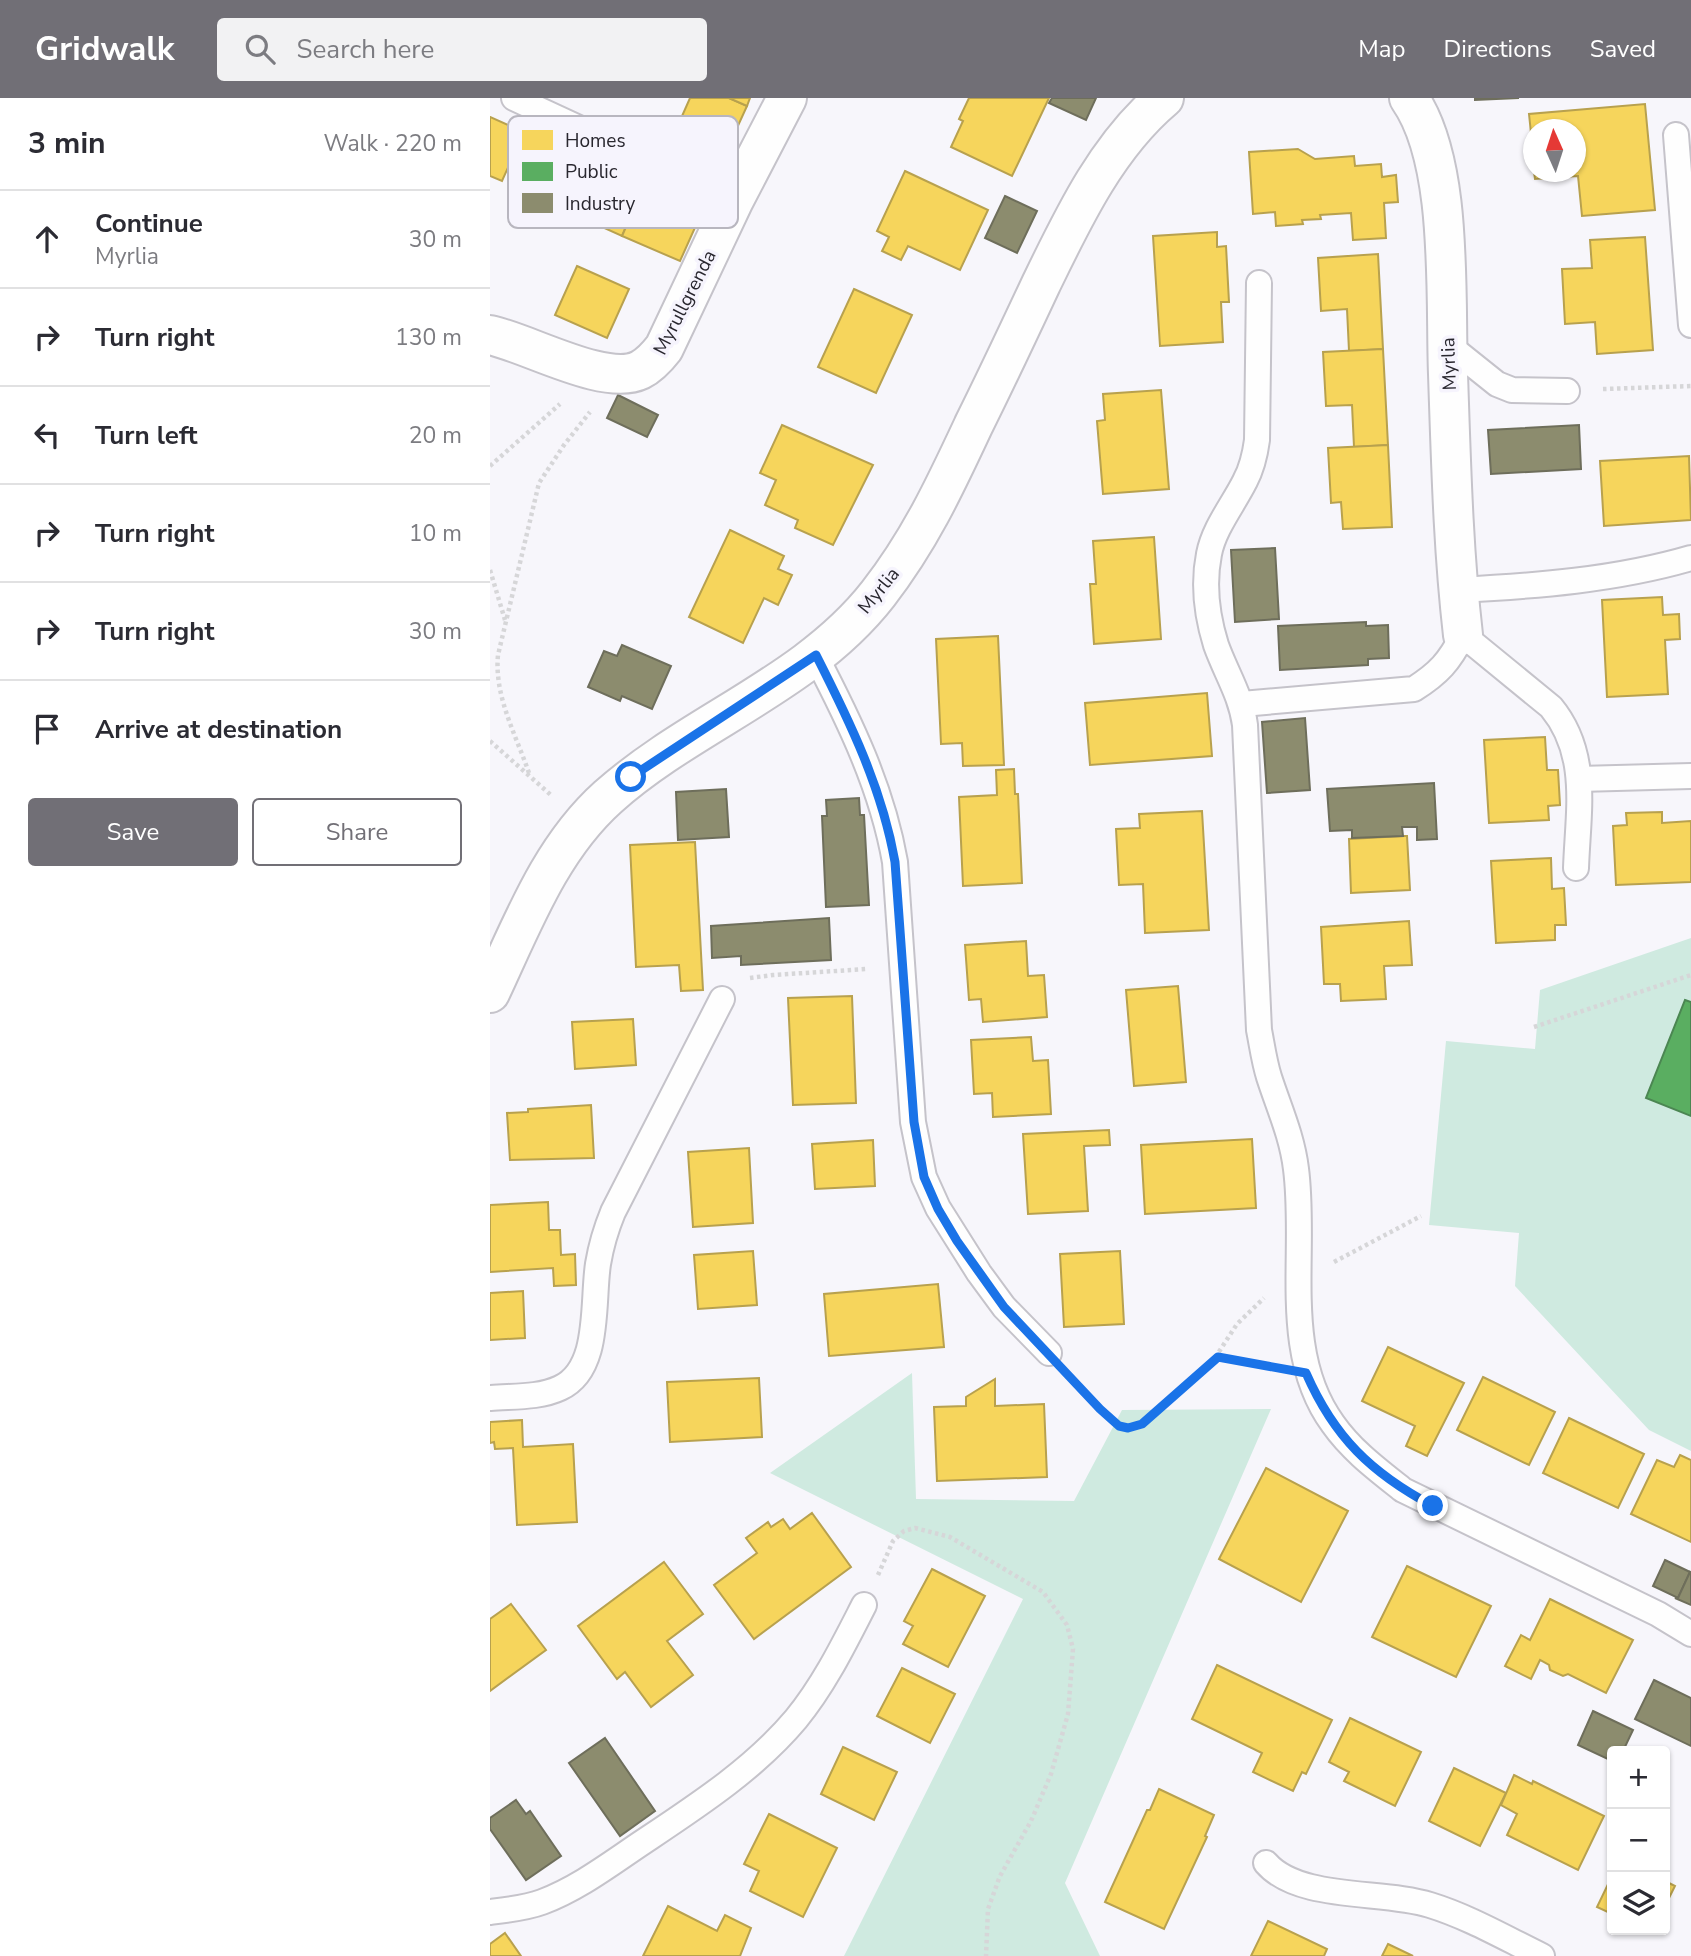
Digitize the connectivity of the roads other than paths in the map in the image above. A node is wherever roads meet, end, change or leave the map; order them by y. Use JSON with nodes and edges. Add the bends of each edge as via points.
{"nodes":[{"id":1,"x":514,"y":98,"type":"edge"},
{"id":2,"x":787,"y":98,"type":"edge"},
{"id":3,"x":1164,"y":98,"type":"edge"},
{"id":4,"x":1409,"y":98,"type":"edge"},
{"id":5,"x":553,"y":116,"type":"edge"},
{"id":6,"x":1676,"y":135,"type":"dead end"},
{"id":7,"x":738,"y":192,"type":"edge"},
{"id":8,"x":721,"y":228,"type":"edge"},
{"id":9,"x":1259,"y":283,"type":"dead end"},
{"id":10,"x":1691,"y":325,"type":"edge"},
{"id":11,"x":490,"y":335,"type":"edge"},
{"id":12,"x":1447,"y":344,"type":"junction"},
{"id":13,"x":1567,"y":391,"type":"road end"},
{"id":14,"x":1691,"y":558,"type":"edge"},
{"id":15,"x":1458,"y":590,"type":"junction"},
{"id":16,"x":1463,"y":635,"type":"junction"},
{"id":17,"x":816,"y":655,"type":"junction"},
{"id":18,"x":1242,"y":704,"type":"junction"},
{"id":19,"x":1691,"y":776,"type":"edge"},
{"id":20,"x":1579,"y":779,"type":"junction"},
{"id":21,"x":1576,"y":868,"type":"dead end"},
{"id":22,"x":490,"y":993,"type":"edge"},
{"id":23,"x":722,"y":999,"type":"road end"},
{"id":24,"x":1049,"y":1353,"type":"road end"},
{"id":25,"x":490,"y":1398,"type":"edge"},
{"id":26,"x":864,"y":1605,"type":"road end"},
{"id":27,"x":1691,"y":1634,"type":"edge"},
{"id":28,"x":1266,"y":1863,"type":"dead end"},
{"id":29,"x":490,"y":1912,"type":"edge"},
{"id":30,"x":1542,"y":1956,"type":"edge"}],
"edges":[{"from":1,"to":5,"type":"lane"},
{"from":2,"to":7,"type":"street","name":"Myrullgrenda"},
{"from":3,"to":17,"type":"street","name":"Myrlia","via":[[1111,157],[1088,192],[933,513],[877,596]]},
{"from":4,"to":12,"type":"street","name":"Myrlia","via":[[1426,131],[1437,169]]},
{"from":6,"to":10,"type":"lane"},
{"from":8,"to":11,"type":"street","name":"Myrullgrenda","via":[[664,348],[639,371],[607,372]]},
{"from":9,"to":18,"type":"lane","via":[[1259,412],[1254,460],[1209,552],[1206,597],[1217,646]]},
{"from":12,"to":13,"type":"lane","via":[[1497,384],[1512,390]]},
{"from":12,"to":15,"type":"street","name":"Myrlia"},
{"from":14,"to":15,"type":"lane","via":[[1559,583]]},
{"from":15,"to":16,"type":"street","name":"Myrlia"},
{"from":16,"to":18,"type":"lane","via":[[1450,660],[1413,689]]},
{"from":16,"to":20,"type":"lane","via":[[1529,687],[1563,722],[1576,751]]},
{"from":17,"to":22,"type":"street","name":"Myrlia","via":[[659,757],[606,799],[550,869]]},
{"from":17,"to":24,"type":"lane","via":[[866,762],[889,827],[914,1122],[924,1177],[938,1209],[979,1273],[1004,1307]]},
{"from":18,"to":27,"type":"lane","via":[[1259,1030],[1296,1168],[1302,1351],[1320,1404],[1371,1465],[1403,1490]]},
{"from":19,"to":20,"type":"lane"},
{"from":20,"to":21,"type":"lane"},
{"from":23,"to":25,"type":"lane","via":[[613,1212],[598,1264],[584,1366],[574,1380],[558,1390]]},
{"from":26,"to":29,"type":"lane","via":[[817,1689],[771,1747],[684,1814],[578,1886],[540,1902]]},
{"from":28,"to":30,"type":"lane","via":[[1285,1878],[1314,1887],[1428,1904]]}]}
